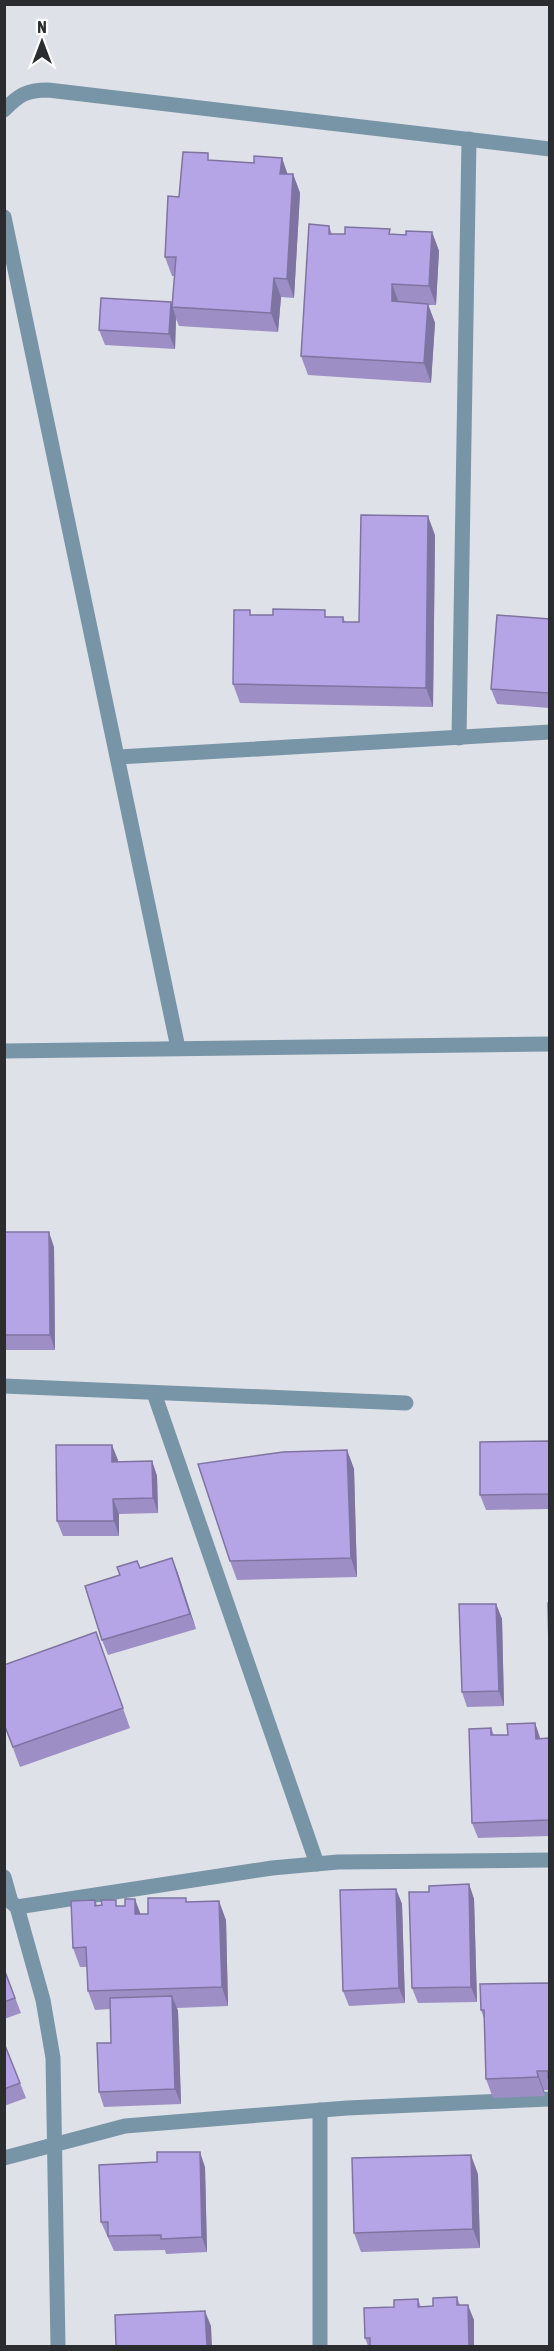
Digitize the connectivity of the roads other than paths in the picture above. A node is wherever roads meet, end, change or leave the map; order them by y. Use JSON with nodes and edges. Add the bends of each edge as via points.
{"nodes":[{"id":1,"x":4,"y":111,"type":"edge"},
{"id":2,"x":469,"y":139,"type":"junction"},
{"id":3,"x":549,"y":149,"type":"edge"},
{"id":4,"x":4,"y":217,"type":"edge"},
{"id":5,"x":549,"y":732,"type":"edge"},
{"id":6,"x":459,"y":738,"type":"junction"},
{"id":7,"x":118,"y":757,"type":"junction"},
{"id":8,"x":549,"y":1044,"type":"edge"},
{"id":9,"x":178,"y":1048,"type":"junction"},
{"id":10,"x":4,"y":1051,"type":"edge"},
{"id":11,"x":4,"y":1386,"type":"edge"},
{"id":12,"x":154,"y":1393,"type":"junction"},
{"id":13,"x":406,"y":1403,"type":"dead end"},
{"id":14,"x":549,"y":1860,"type":"edge"},
{"id":15,"x":317,"y":1864,"type":"junction"},
{"id":16,"x":4,"y":1877,"type":"edge"},
{"id":17,"x":11,"y":1905,"type":"edge"},
{"id":18,"x":549,"y":2098,"type":"edge"},
{"id":19,"x":320,"y":2110,"type":"junction"},
{"id":20,"x":55,"y":2144,"type":"junction"},
{"id":21,"x":4,"y":2158,"type":"edge"},
{"id":22,"x":58,"y":2346,"type":"edge"},
{"id":23,"x":320,"y":2346,"type":"edge"}],
"edges":[{"from":1,"to":2,"type":"street","via":[[18,96],[48,90]]},
{"from":2,"to":3,"type":"street"},
{"from":2,"to":6,"type":"street"},
{"from":4,"to":7,"type":"street"},
{"from":5,"to":6,"type":"street"},
{"from":6,"to":7,"type":"street"},
{"from":7,"to":9,"type":"street"},
{"from":8,"to":9,"type":"street"},
{"from":9,"to":10,"type":"street"},
{"from":11,"to":12,"type":"street"},
{"from":12,"to":13,"type":"street"},
{"from":12,"to":15,"type":"street"},
{"from":14,"to":15,"type":"street"},
{"from":15,"to":17,"type":"street"},
{"from":16,"to":17,"type":"street"},
{"from":17,"to":20,"type":"street","via":[[43,2000],[53,2058]]},
{"from":18,"to":19,"type":"street"},
{"from":19,"to":20,"type":"street","via":[[125,2126]]},
{"from":19,"to":23,"type":"street"},
{"from":20,"to":21,"type":"street"},
{"from":20,"to":22,"type":"street"}]}
